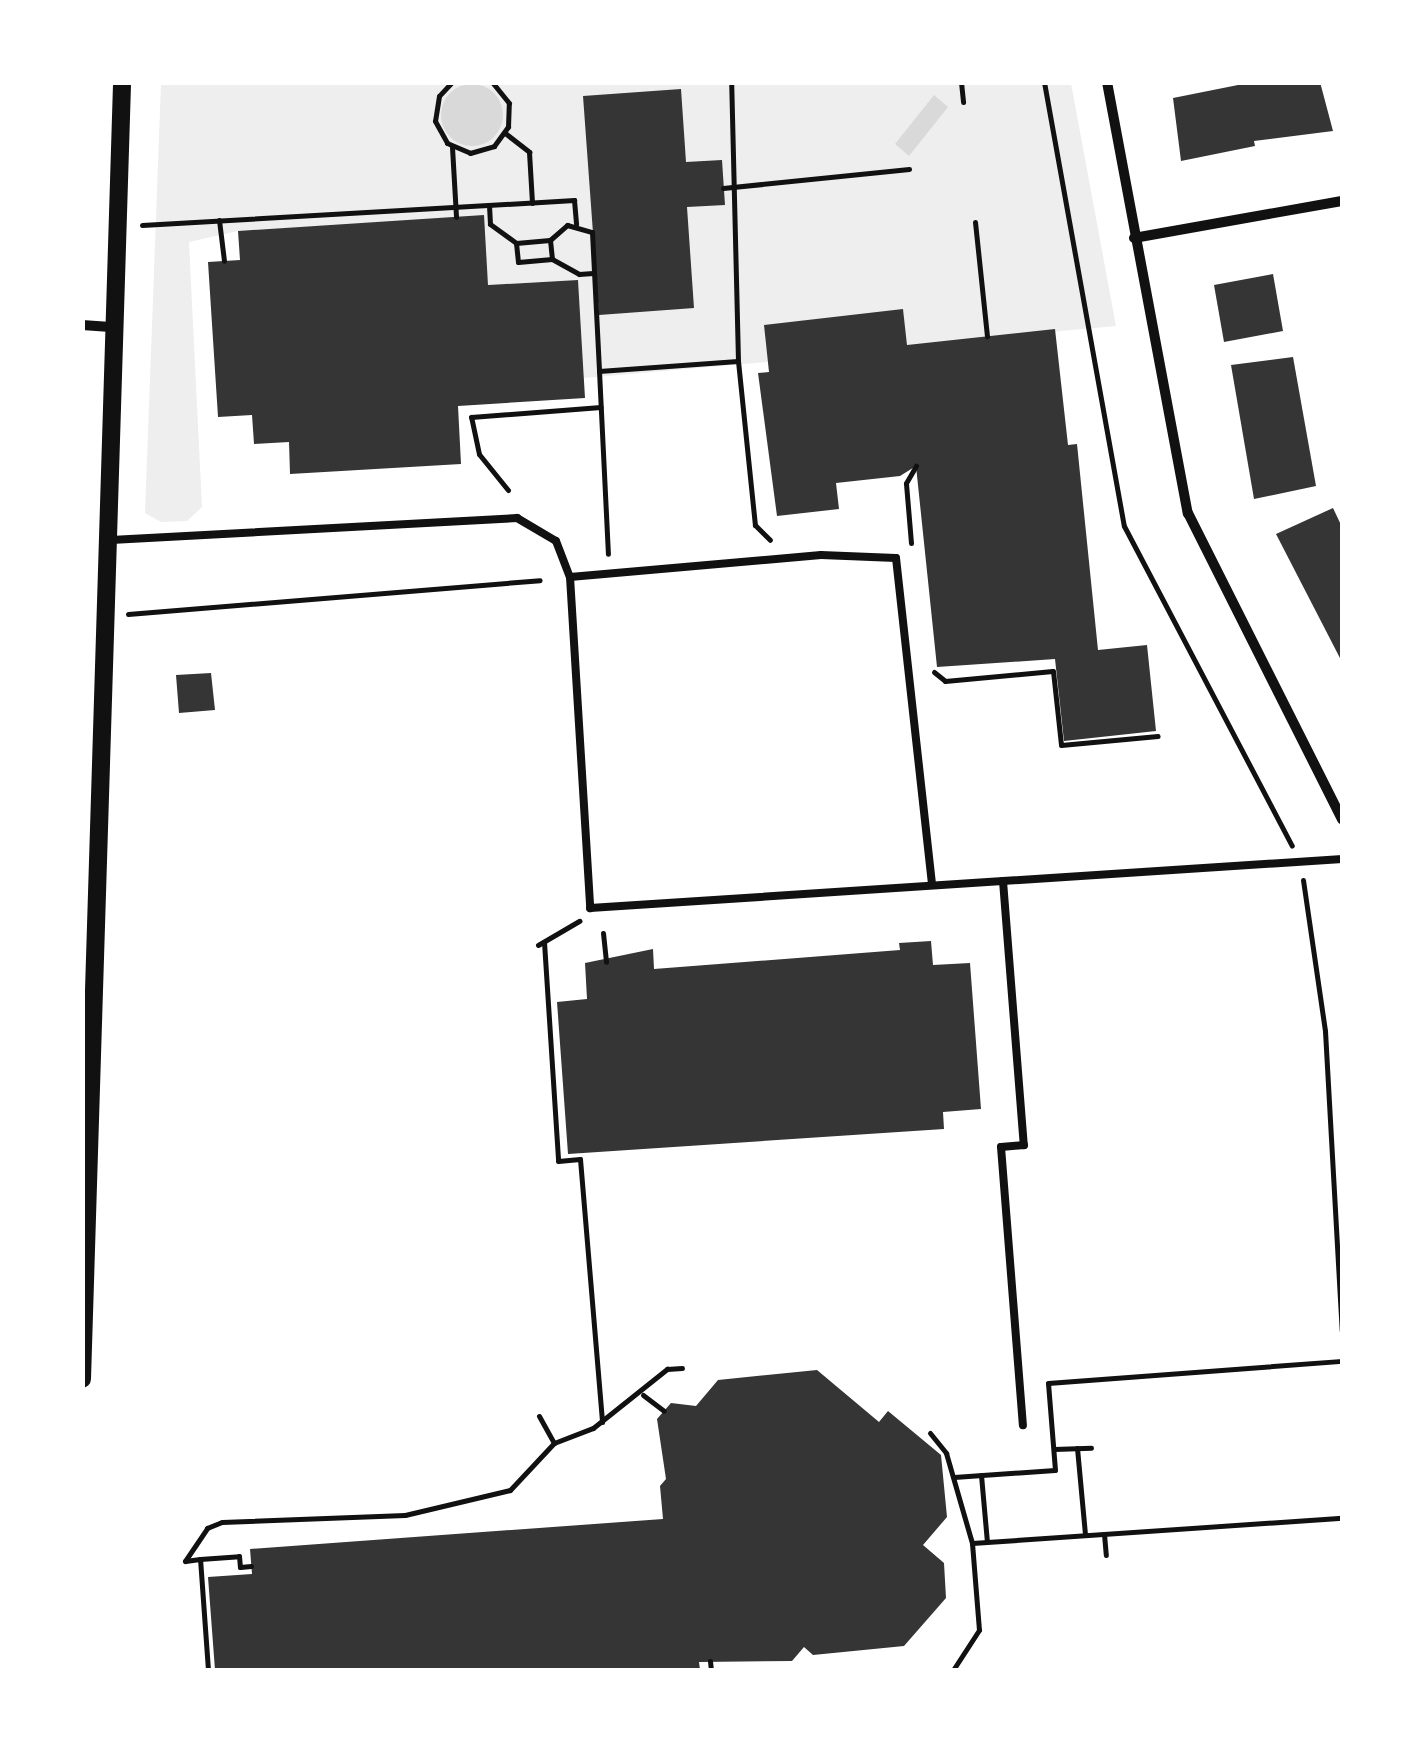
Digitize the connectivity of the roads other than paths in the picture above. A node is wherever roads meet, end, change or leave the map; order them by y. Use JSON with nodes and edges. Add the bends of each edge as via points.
{"nodes":[{"id":1,"x":122,"y":82,"type":"edge"},
{"id":2,"x":1107,"y":82,"type":"edge"},
{"id":3,"x":1342,"y":201,"type":"edge"},
{"id":4,"x":1134,"y":238,"type":"junction"},
{"id":5,"x":82,"y":325,"type":"edge"},
{"id":6,"x":114,"y":327,"type":"junction"},
{"id":7,"x":108,"y":540,"type":"junction"},
{"id":8,"x":570,"y":577,"type":"junction"},
{"id":9,"x":1342,"y":819,"type":"edge"},
{"id":10,"x":1342,"y":859,"type":"edge"},
{"id":11,"x":1003,"y":881,"type":"junction"},
{"id":12,"x":932,"y":886,"type":"junction"},
{"id":13,"x":82,"y":1379,"type":"edge"},
{"id":14,"x":1022,"y":1425,"type":"dead end"}],
"edges":[{"from":1,"to":6,"type":"street"},
{"from":2,"to":4,"type":"street"},
{"from":3,"to":4,"type":"street"},
{"from":4,"to":9,"type":"street","via":[[1188,513]]},
{"from":5,"to":6,"type":"street"},
{"from":6,"to":7,"type":"street"},
{"from":7,"to":8,"type":"lane","via":[[518,518],[556,541]]},
{"from":7,"to":13,"type":"street"},
{"from":8,"to":12,"type":"lane","via":[[822,555],[896,558]]},
{"from":8,"to":12,"type":"lane","via":[[590,908]]},
{"from":10,"to":11,"type":"lane"},
{"from":11,"to":12,"type":"lane"},
{"from":11,"to":14,"type":"lane","via":[[1024,1145],[1001,1147]]}]}
